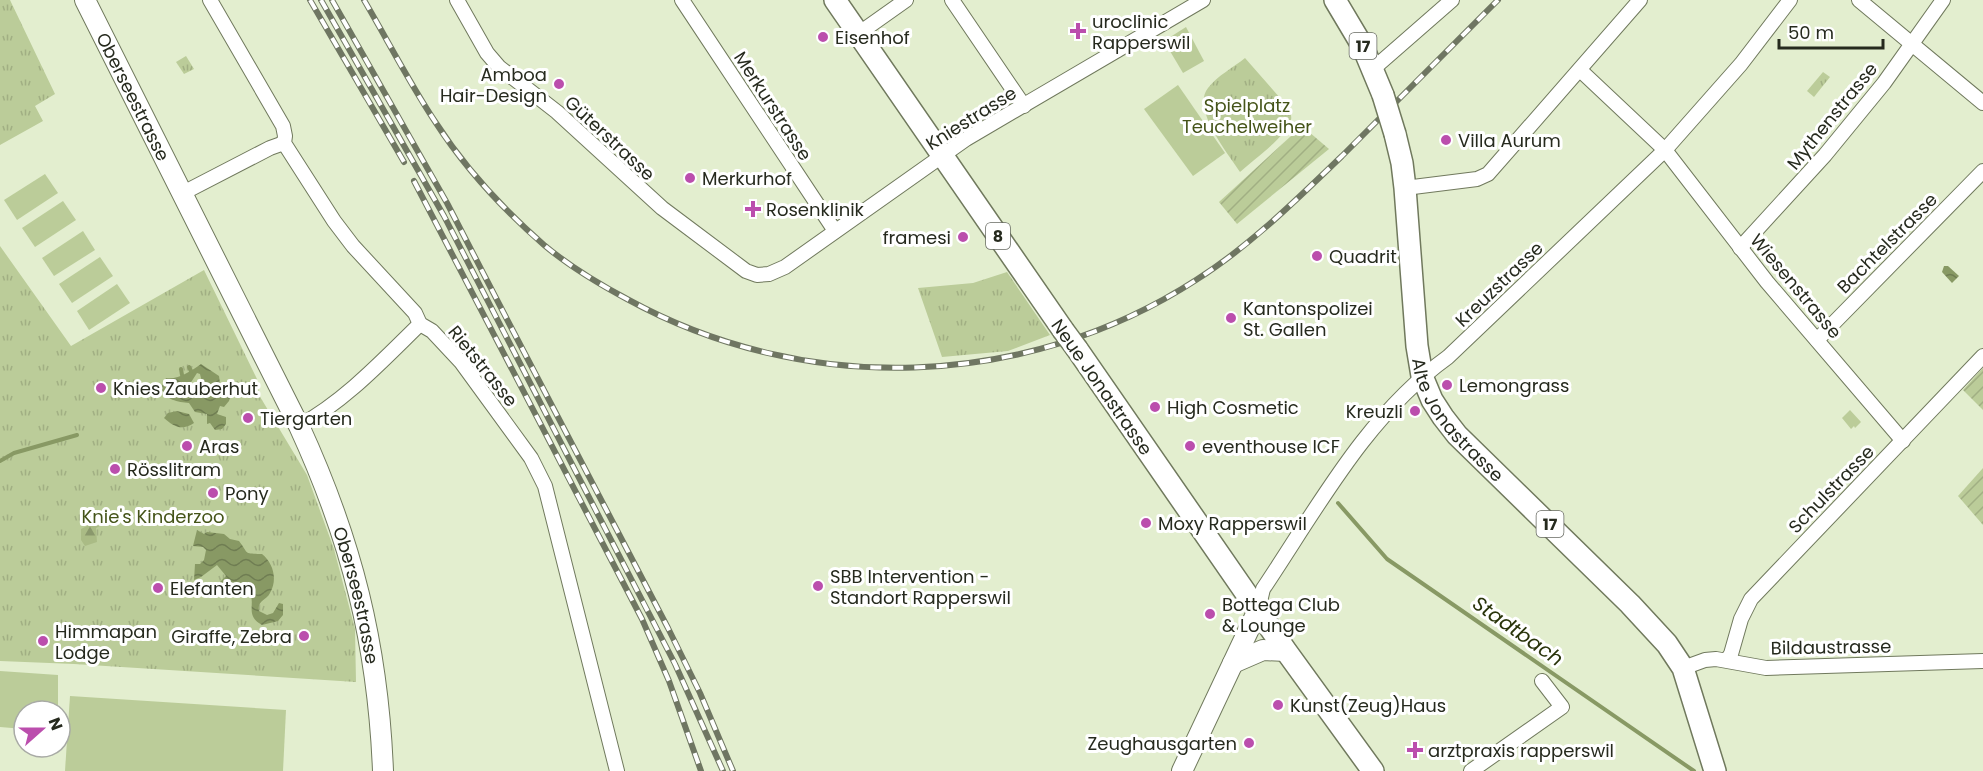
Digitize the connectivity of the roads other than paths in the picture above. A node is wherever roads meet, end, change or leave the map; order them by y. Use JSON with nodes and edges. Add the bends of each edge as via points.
{"nodes":[{"id":1,"x":85,"y":0,"type":"edge"},
{"id":2,"x":210,"y":0,"type":"edge"},
{"id":3,"x":457,"y":0,"type":"edge"},
{"id":4,"x":682,"y":0,"type":"edge"},
{"id":5,"x":835,"y":0,"type":"edge"},
{"id":6,"x":906,"y":0,"type":"edge"},
{"id":7,"x":952,"y":0,"type":"edge"},
{"id":8,"x":1203,"y":0,"type":"edge"},
{"id":9,"x":1335,"y":0,"type":"edge"},
{"id":10,"x":1452,"y":0,"type":"edge"},
{"id":11,"x":1640,"y":0,"type":"edge"},
{"id":12,"x":1790,"y":0,"type":"edge"},
{"id":13,"x":1859,"y":0,"type":"edge"},
{"id":14,"x":1943,"y":0,"type":"edge"},
{"id":15,"x":858,"y":34,"type":"junction"},
{"id":16,"x":1912,"y":43,"type":"junction"},
{"id":17,"x":1373,"y":69,"type":"junction"},
{"id":18,"x":1580,"y":70,"type":"junction"},
{"id":19,"x":1983,"y":103,"type":"edge"},
{"id":20,"x":1024,"y":106,"type":"junction"},
{"id":21,"x":284,"y":143,"type":"junction"},
{"id":22,"x":1665,"y":150,"type":"junction"},
{"id":23,"x":942,"y":156,"type":"junction"},
{"id":24,"x":1983,"y":171,"type":"edge"},
{"id":25,"x":1405,"y":189,"type":"junction"},
{"id":26,"x":181,"y":194,"type":"junction"},
{"id":27,"x":835,"y":231,"type":"junction"},
{"id":28,"x":1740,"y":248,"type":"junction"},
{"id":29,"x":764,"y":275,"type":"joint"},
{"id":30,"x":420,"y":324,"type":"junction"},
{"id":31,"x":1817,"y":339,"type":"junction"},
{"id":32,"x":1983,"y":356,"type":"edge"},
{"id":33,"x":1422,"y":376,"type":"junction"},
{"id":34,"x":299,"y":426,"type":"junction"},
{"id":35,"x":1903,"y":441,"type":"junction"},
{"id":36,"x":1258,"y":610,"type":"junction"},
{"id":37,"x":1286,"y":651,"type":"junction"},
{"id":38,"x":1727,"y":660,"type":"junction"},
{"id":39,"x":1983,"y":661,"type":"edge"},
{"id":40,"x":1233,"y":663,"type":"junction"},
{"id":41,"x":1683,"y":668,"type":"junction"},
{"id":42,"x":1542,"y":681,"type":"dead end"},
{"id":43,"x":383,"y":771,"type":"edge"},
{"id":44,"x":617,"y":771,"type":"edge"},
{"id":45,"x":1182,"y":771,"type":"edge"},
{"id":46,"x":1372,"y":771,"type":"edge"},
{"id":47,"x":1471,"y":771,"type":"edge"},
{"id":48,"x":1715,"y":771,"type":"edge"}],
"edges":[{"from":1,"to":26,"type":"street","name":"Oberseestrasse"},
{"from":2,"to":21,"type":"street","name":"Rietstrasse","via":[[283,126]]},
{"from":3,"to":29,"type":"street","name":"Güterstrasse","via":[[488,53],[504,72],[557,112],[662,208],[746,271]]},
{"from":4,"to":27,"type":"street","name":"Merkurstrasse"},
{"from":5,"to":15,"type":"main road","name":"Neue Jonastrasse","number":"8"},
{"from":6,"to":15,"type":"street"},
{"from":7,"to":20,"type":"street"},
{"from":8,"to":20,"type":"street","name":"Kniestrasse"},
{"from":9,"to":17,"type":"main road","name":"Alte Jonastrasse","number":"17"},
{"from":10,"to":17,"type":"street"},
{"from":11,"to":18,"type":"street"},
{"from":12,"to":22,"type":"street","name":"Kreuzstrasse","via":[[1741,64]]},
{"from":13,"to":16,"type":"street"},
{"from":14,"to":16,"type":"street","name":"Mythenstrasse"},
{"from":15,"to":23,"type":"main road","name":"Neue Jonastrasse","number":"8"},
{"from":16,"to":19,"type":"street"},
{"from":16,"to":28,"type":"street","name":"Mythenstrasse","via":[[1825,155]]},
{"from":17,"to":25,"type":"main road","name":"Alte Jonastrasse","number":"17","bridge":true,"via":[[1395,134]]},
{"from":18,"to":22,"type":"street","name":"Wiesenstrasse"},
{"from":18,"to":25,"type":"street","via":[[1488,174]]},
{"from":20,"to":23,"type":"street","name":"Kniestrasse"},
{"from":21,"to":26,"type":"street"},
{"from":21,"to":30,"type":"street","name":"Rietstrasse","via":[[330,216],[415,313]]},
{"from":22,"to":28,"type":"street","name":"Wiesenstrasse"},
{"from":22,"to":33,"type":"street","name":"Kreuzstrasse","via":[[1448,357]]},
{"from":23,"to":27,"type":"street","name":"Kniestrasse"},
{"from":23,"to":36,"type":"main road","name":"Neue Jonastrasse","number":"8","bridge":true},
{"from":24,"to":31,"type":"street","name":"Bachtelstrasse"},
{"from":25,"to":33,"type":"main road","name":"Alte Jonastrasse","number":"17"},
{"from":26,"to":34,"type":"street","name":"Oberseestrasse"},
{"from":27,"to":29,"type":"street","name":"Kniestrasse","via":[[779,270]]},
{"from":28,"to":31,"type":"street","name":"Wiesenstrasse"},
{"from":30,"to":34,"type":"street","via":[[376,367]]},
{"from":30,"to":44,"type":"street","name":"Rietstrasse","via":[[432,331],[460,362],[531,458],[545,486]]},
{"from":31,"to":35,"type":"street","name":"Wiesenstrasse"},
{"from":32,"to":35,"type":"street","name":"Schulstrasse"},
{"from":33,"to":36,"type":"street","name":"Kreuzstrasse","via":[[1397,400],[1338,473],[1263,589]]},
{"from":33,"to":41,"type":"main road","name":"Alte Jonastrasse","number":"17","via":[[1432,400],[1457,435],[1661,635]]},
{"from":34,"to":43,"type":"street","name":"Oberseestrasse","via":[[336,514],[357,585],[377,688]]},
{"from":35,"to":38,"type":"street","name":"Schulstrasse","via":[[1751,599]]},
{"from":36,"to":37,"type":"main road","name":"Neue Jonastrasse","number":"8"},
{"from":36,"to":40,"type":"street"},
{"from":37,"to":40,"type":"street","via":[[1263,650]]},
{"from":37,"to":46,"type":"main road","name":"Neue Jonastrasse","number":"8"},
{"from":38,"to":39,"type":"street","name":"Bildaustrasse","via":[[1766,668]]},
{"from":38,"to":41,"type":"street","name":"Bildaustrasse","via":[[1705,660]]},
{"from":40,"to":45,"type":"street"},
{"from":41,"to":48,"type":"main road","name":"Alte Jonastrasse","number":"17"},
{"from":42,"to":47,"type":"street","via":[[1562,706]]}]}
